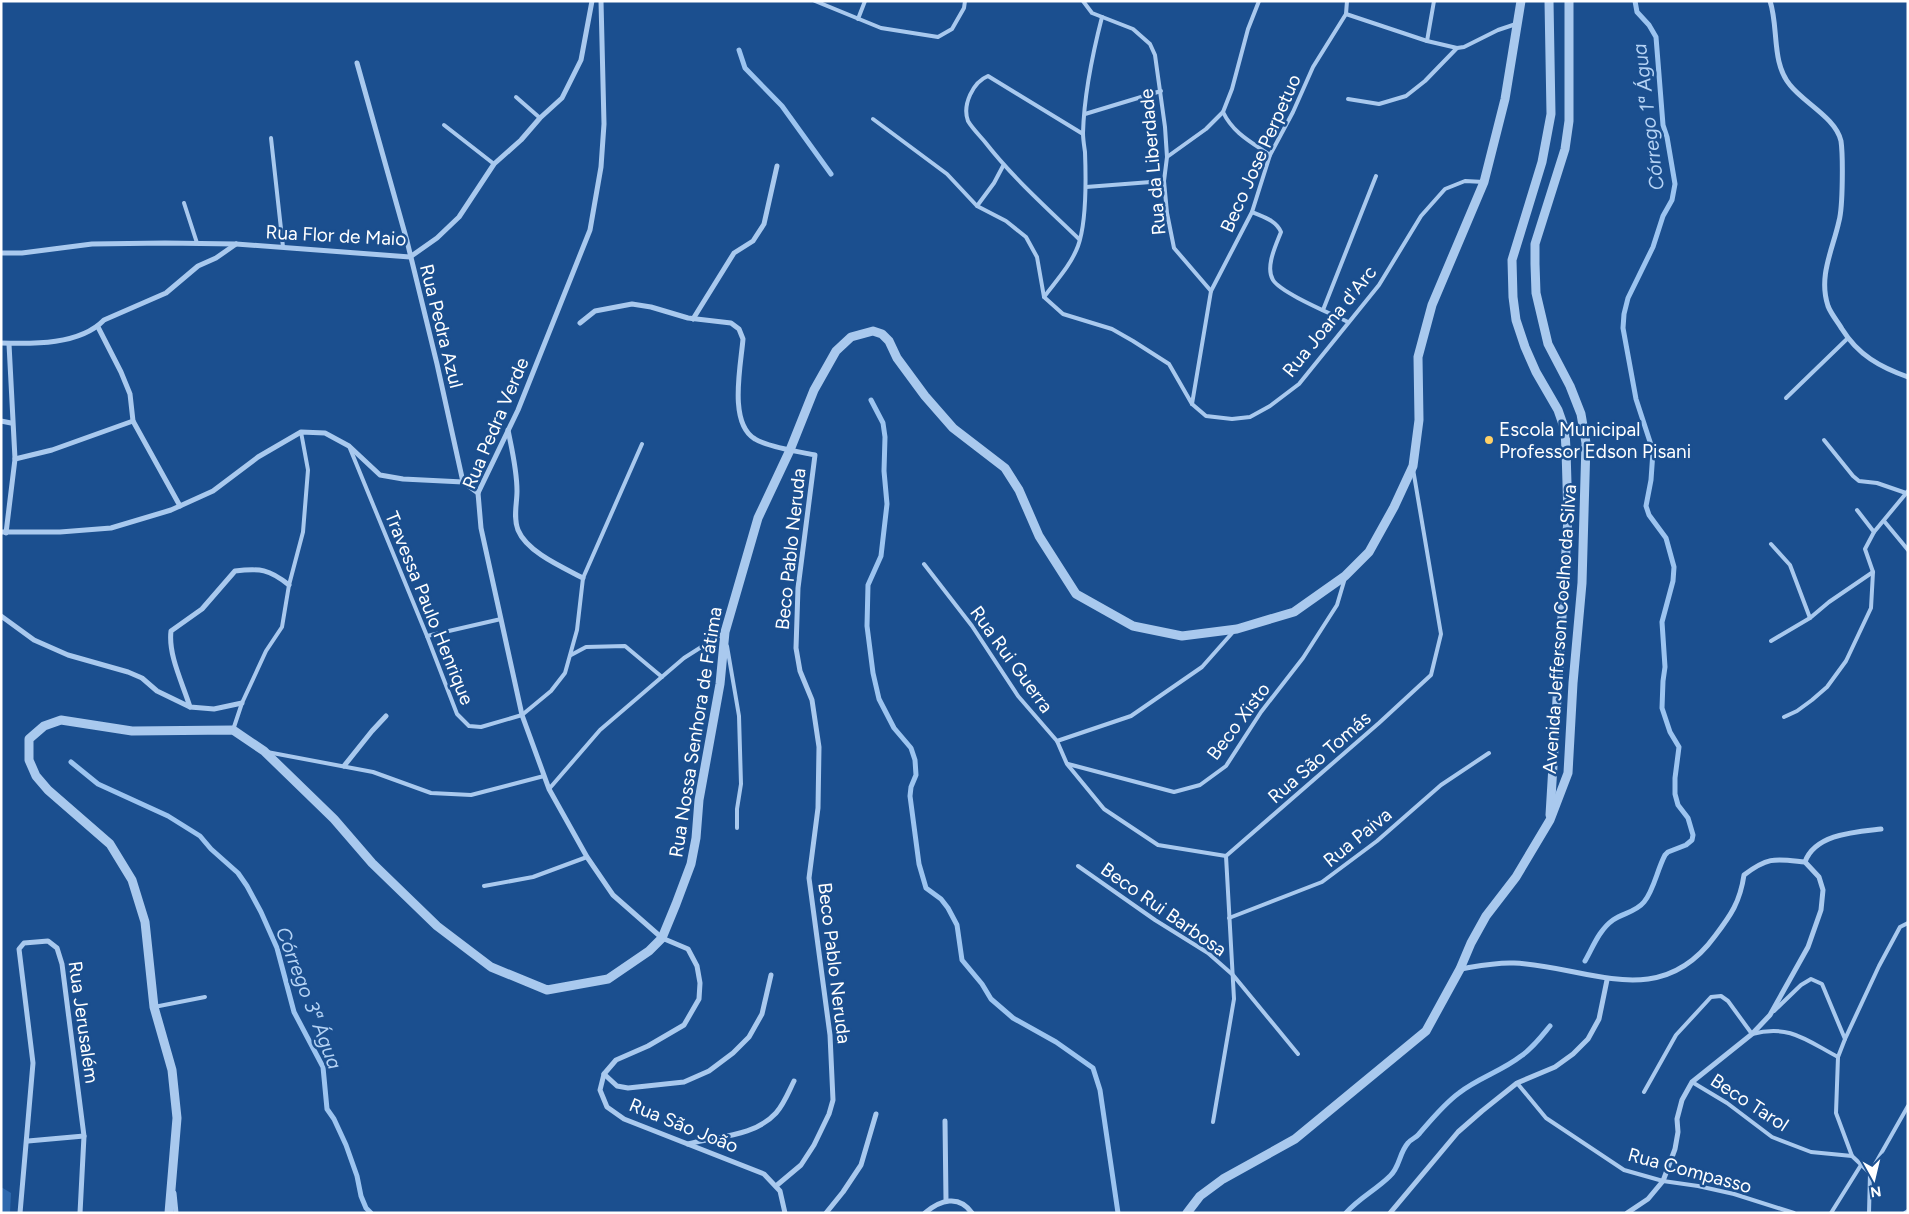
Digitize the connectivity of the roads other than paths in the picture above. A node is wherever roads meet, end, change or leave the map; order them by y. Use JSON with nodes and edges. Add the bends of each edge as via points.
{"nodes":[{"id":1,"x":592,"y":1,"type":"edge"},
{"id":2,"x":600,"y":1,"type":"edge"},
{"id":3,"x":815,"y":1,"type":"edge"},
{"id":4,"x":865,"y":1,"type":"edge"},
{"id":5,"x":965,"y":1,"type":"edge"},
{"id":6,"x":1083,"y":1,"type":"edge"},
{"id":7,"x":1259,"y":1,"type":"edge"},
{"id":8,"x":1347,"y":1,"type":"edge"},
{"id":9,"x":1434,"y":1,"type":"edge"},
{"id":10,"x":1520,"y":1,"type":"edge"},
{"id":11,"x":1549,"y":1,"type":"edge"},
{"id":12,"x":1570,"y":1,"type":"edge"},
{"id":13,"x":1770,"y":1,"type":"edge"},
{"id":14,"x":1346,"y":14,"type":"junction"},
{"id":15,"x":1102,"y":17,"type":"junction"},
{"id":16,"x":858,"y":19,"type":"junction"},
{"id":17,"x":1518,"y":24,"type":"junction"},
{"id":18,"x":1427,"y":41,"type":"junction"},
{"id":19,"x":1457,"y":48,"type":"junction"},
{"id":20,"x":357,"y":63,"type":"dead end"},
{"id":21,"x":1161,"y":91,"type":"junction"},
{"id":22,"x":516,"y":97,"type":"dead end"},
{"id":23,"x":1348,"y":99,"type":"dead end"},
{"id":24,"x":1223,"y":112,"type":"junction"},
{"id":25,"x":1085,"y":114,"type":"junction"},
{"id":26,"x":540,"y":118,"type":"junction"},
{"id":27,"x":873,"y":119,"type":"dead end"},
{"id":28,"x":444,"y":125,"type":"dead end"},
{"id":29,"x":1083,"y":134,"type":"junction"},
{"id":30,"x":271,"y":138,"type":"dead end"},
{"id":31,"x":1270,"y":155,"type":"junction"},
{"id":32,"x":1167,"y":157,"type":"junction"},
{"id":33,"x":494,"y":164,"type":"junction"},
{"id":34,"x":777,"y":166,"type":"dead end"},
{"id":35,"x":1004,"y":166,"type":"junction"},
{"id":36,"x":1376,"y":176,"type":"dead end"},
{"id":37,"x":1164,"y":181,"type":"junction"},
{"id":38,"x":1484,"y":182,"type":"junction"},
{"id":39,"x":1086,"y":187,"type":"junction"},
{"id":40,"x":184,"y":203,"type":"dead end"},
{"id":41,"x":977,"y":206,"type":"junction"},
{"id":42,"x":1252,"y":212,"type":"junction"},
{"id":43,"x":1079,"y":239,"type":"junction"},
{"id":44,"x":197,"y":243,"type":"junction"},
{"id":45,"x":236,"y":244,"type":"junction"},
{"id":46,"x":283,"y":247,"type":"junction"},
{"id":47,"x":1,"y":253,"type":"edge"},
{"id":48,"x":410,"y":257,"type":"junction"},
{"id":49,"x":1211,"y":291,"type":"junction"},
{"id":50,"x":1044,"y":297,"type":"junction"},
{"id":51,"x":1323,"y":310,"type":"junction"},
{"id":52,"x":692,"y":319,"type":"junction"},
{"id":53,"x":1348,"y":322,"type":"junction"},
{"id":54,"x":580,"y":323,"type":"dead end"},
{"id":55,"x":98,"y":327,"type":"junction"},
{"id":56,"x":1848,"y":338,"type":"junction"},
{"id":57,"x":1,"y":344,"type":"edge"},
{"id":58,"x":9,"y":344,"type":"junction"},
{"id":59,"x":1908,"y":377,"type":"edge"},
{"id":60,"x":1786,"y":398,"type":"dead end"},
{"id":61,"x":1192,"y":404,"type":"junction"},
{"id":62,"x":1,"y":421,"type":"edge"},
{"id":63,"x":133,"y":421,"type":"junction"},
{"id":64,"x":11,"y":423,"type":"junction"},
{"id":65,"x":508,"y":429,"type":"junction"},
{"id":66,"x":301,"y":432,"type":"junction"},
{"id":67,"x":1824,"y":440,"type":"dead end"},
{"id":68,"x":642,"y":444,"type":"dead end"},
{"id":69,"x":348,"y":446,"type":"junction"},
{"id":70,"x":790,"y":450,"type":"junction"},
{"id":71,"x":15,"y":459,"type":"junction"},
{"id":72,"x":1413,"y":466,"type":"junction"},
{"id":73,"x":463,"y":482,"type":"junction"},
{"id":74,"x":1907,"y":492,"type":"edge"},
{"id":75,"x":478,"y":493,"type":"junction"},
{"id":76,"x":180,"y":506,"type":"junction"},
{"id":77,"x":1857,"y":510,"type":"dead end"},
{"id":78,"x":1884,"y":521,"type":"junction"},
{"id":79,"x":1874,"y":532,"type":"junction"},
{"id":80,"x":4,"y":533,"type":"edge"},
{"id":81,"x":1771,"y":544,"type":"dead end"},
{"id":82,"x":1908,"y":550,"type":"edge"},
{"id":83,"x":924,"y":564,"type":"dead end"},
{"id":84,"x":1873,"y":572,"type":"junction"},
{"id":85,"x":1345,"y":576,"type":"junction"},
{"id":86,"x":583,"y":578,"type":"junction"},
{"id":87,"x":290,"y":585,"type":"junction"},
{"id":88,"x":1,"y":616,"type":"edge"},
{"id":89,"x":1810,"y":618,"type":"junction"},
{"id":90,"x":501,"y":619,"type":"junction"},
{"id":91,"x":1237,"y":628,"type":"junction"},
{"id":92,"x":725,"y":632,"type":"junction"},
{"id":93,"x":427,"y":636,"type":"junction"},
{"id":94,"x":1771,"y":641,"type":"dead end"},
{"id":95,"x":571,"y":655,"type":"junction"},
{"id":96,"x":662,"y":677,"type":"junction"},
{"id":97,"x":242,"y":703,"type":"junction"},
{"id":98,"x":190,"y":707,"type":"junction"},
{"id":99,"x":522,"y":715,"type":"junction"},
{"id":100,"x":386,"y":716,"type":"dead end"},
{"id":101,"x":1784,"y":717,"type":"dead end"},
{"id":102,"x":233,"y":730,"type":"junction"},
{"id":103,"x":1057,"y":741,"type":"junction"},
{"id":104,"x":264,"y":751,"type":"junction"},
{"id":105,"x":1490,"y":753,"type":"dead end"},
{"id":106,"x":1067,"y":764,"type":"junction"},
{"id":107,"x":344,"y":766,"type":"junction"},
{"id":108,"x":544,"y":776,"type":"junction"},
{"id":109,"x":549,"y":788,"type":"junction"},
{"id":110,"x":1550,"y":820,"type":"junction"},
{"id":111,"x":737,"y":828,"type":"dead end"},
{"id":112,"x":1881,"y":829,"type":"dead end"},
{"id":113,"x":1226,"y":856,"type":"junction"},
{"id":114,"x":587,"y":857,"type":"junction"},
{"id":115,"x":1806,"y":862,"type":"junction"},
{"id":116,"x":1078,"y":866,"type":"dead end"},
{"id":117,"x":484,"y":886,"type":"dead end"},
{"id":118,"x":1229,"y":918,"type":"junction"},
{"id":119,"x":1908,"y":923,"type":"edge"},
{"id":120,"x":662,"y":938,"type":"junction"},
{"id":121,"x":1460,"y":970,"type":"junction"},
{"id":122,"x":771,"y":974,"type":"dead end"},
{"id":123,"x":1233,"y":975,"type":"junction"},
{"id":124,"x":1607,"y":980,"type":"junction"},
{"id":125,"x":205,"y":997,"type":"dead end"},
{"id":126,"x":154,"y":1007,"type":"junction"},
{"id":127,"x":1770,"y":1015,"type":"junction"},
{"id":128,"x":1752,"y":1034,"type":"junction"},
{"id":129,"x":1845,"y":1039,"type":"junction"},
{"id":130,"x":1298,"y":1054,"type":"dead end"},
{"id":131,"x":1838,"y":1057,"type":"junction"},
{"id":132,"x":604,"y":1074,"type":"junction"},
{"id":133,"x":794,"y":1082,"type":"dead end"},
{"id":134,"x":1692,"y":1082,"type":"junction"},
{"id":135,"x":1518,"y":1083,"type":"junction"},
{"id":136,"x":1644,"y":1092,"type":"dead end"},
{"id":137,"x":1908,"y":1106,"type":"edge"},
{"id":138,"x":876,"y":1114,"type":"dead end"},
{"id":139,"x":945,"y":1121,"type":"dead end"},
{"id":140,"x":1214,"y":1122,"type":"dead end"},
{"id":141,"x":84,"y":1136,"type":"junction"},
{"id":142,"x":28,"y":1141,"type":"junction"},
{"id":143,"x":688,"y":1144,"type":"junction"},
{"id":144,"x":1852,"y":1156,"type":"junction"},
{"id":145,"x":1861,"y":1166,"type":"junction"},
{"id":146,"x":172,"y":1172,"type":"junction"},
{"id":147,"x":1870,"y":1173,"type":"junction"},
{"id":148,"x":1664,"y":1181,"type":"junction"},
{"id":149,"x":776,"y":1186,"type":"junction"},
{"id":150,"x":946,"y":1200,"type":"junction"},
{"id":151,"x":20,"y":1213,"type":"edge"},
{"id":152,"x":80,"y":1213,"type":"edge"},
{"id":153,"x":169,"y":1213,"type":"edge"},
{"id":154,"x":176,"y":1213,"type":"edge"},
{"id":155,"x":785,"y":1213,"type":"edge"},
{"id":156,"x":826,"y":1213,"type":"edge"},
{"id":157,"x":925,"y":1213,"type":"edge"},
{"id":158,"x":972,"y":1213,"type":"edge"},
{"id":159,"x":1187,"y":1213,"type":"edge"},
{"id":160,"x":1390,"y":1213,"type":"edge"},
{"id":161,"x":1627,"y":1213,"type":"edge"},
{"id":162,"x":1794,"y":1213,"type":"edge"},
{"id":163,"x":1831,"y":1213,"type":"edge"},
{"id":164,"x":1869,"y":1213,"type":"edge"}],
"edges":[{"from":1,"to":26,"type":"street","name":"Rua Flor de Maio","via":[[581,60],[562,98]]},
{"from":2,"to":65,"type":"street","name":"Rua Pedra Verde","via":[[604,124],[590,230]]},
{"from":3,"to":16,"type":"lane"},
{"from":4,"to":16,"type":"lane"},
{"from":5,"to":16,"type":"lane","via":[[952,29],[938,37],[881,28]]},
{"from":6,"to":15,"type":"lane","name":"Rua da Liberdade","via":[[1092,13]]},
{"from":7,"to":24,"type":"lane"},
{"from":8,"to":14,"type":"lane","name":"Beco Jose Perpetuo"},
{"from":9,"to":18,"type":"lane"},
{"from":10,"to":17,"type":"street","name":"Rua Nossa Senhora de Fátima"},
{"from":11,"to":110,"type":"street","name":"Avenida Jefferson Coelho da Silva","via":[[1550,114],[1542,162],[1512,260],[1516,320],[1529,356],[1565,430],[1568,518]]},
{"from":12,"to":110,"type":"street","name":"Avenida Jefferson Coelho da Silva","via":[[1569,121],[1565,150],[1535,244],[1536,293],[1548,344],[1581,414],[1586,443],[1582,583],[1568,773]]},
{"from":13,"to":56,"type":"street","via":[[1781,69],[1790,85],[1834,126],[1841,139],[1840,219],[1826,268],[1825,286],[1828,306]]},
{"from":14,"to":18,"type":"lane"},
{"from":14,"to":31,"type":"lane","name":"Beco Jose Perpetuo","via":[[1312,66]]},
{"from":15,"to":21,"type":"lane","name":"Rua da Liberdade","via":[[1134,29],[1150,44]]},
{"from":15,"to":25,"type":"lane"},
{"from":17,"to":19,"type":"lane"},
{"from":17,"to":38,"type":"street","name":"Rua Nossa Senhora de Fátima","via":[[1505,99]]},
{"from":18,"to":19,"type":"lane"},
{"from":19,"to":23,"type":"lane","via":[[1406,96],[1379,104]]},
{"from":20,"to":48,"type":"street","name":"Rua Pedra Azul"},
{"from":21,"to":25,"type":"lane"},
{"from":21,"to":32,"type":"lane","name":"Rua da Liberdade"},
{"from":22,"to":26,"type":"lane"},
{"from":24,"to":31,"type":"lane","via":[[1238,134]]},
{"from":24,"to":32,"type":"lane"},
{"from":25,"to":29,"type":"lane"},
{"from":26,"to":33,"type":"street","name":"Rua Flor de Maio"},
{"from":27,"to":41,"type":"lane","via":[[947,174]]},
{"from":28,"to":33,"type":"lane"},
{"from":29,"to":35,"type":"lane","via":[[988,76],[981,79],[968,99],[966,109],[969,121]]},
{"from":29,"to":39,"type":"lane"},
{"from":30,"to":46,"type":"lane"},
{"from":31,"to":42,"type":"lane","name":"Beco Jose Perpetuo"},
{"from":32,"to":37,"type":"lane","name":"Rua da Liberdade"},
{"from":33,"to":48,"type":"street","name":"Rua Flor de Maio","via":[[459,217]]},
{"from":34,"to":52,"type":"street","via":[[764,224],[753,241],[734,253]]},
{"from":35,"to":41,"type":"lane"},
{"from":35,"to":43,"type":"lane"},
{"from":36,"to":51,"type":"lane"},
{"from":37,"to":39,"type":"lane"},
{"from":37,"to":49,"type":"lane","name":"Rua da Liberdade","via":[[1174,248]]},
{"from":38,"to":53,"type":"lane","name":"Rua Joana d'Arc","via":[[1465,181],[1445,189],[1421,216],[1379,285]]},
{"from":38,"to":72,"type":"street","name":"Rua Nossa Senhora de Fátima","via":[[1432,305],[1418,357],[1420,420]]},
{"from":39,"to":43,"type":"lane"},
{"from":40,"to":44,"type":"lane"},
{"from":41,"to":50,"type":"lane","via":[[1006,221],[1026,237],[1037,257]]},
{"from":42,"to":49,"type":"lane","name":"Beco Jose Perpetuo"},
{"from":42,"to":51,"type":"lane","via":[[1273,221],[1281,232],[1271,266],[1273,280],[1283,290]]},
{"from":43,"to":50,"type":"lane","via":[[1068,265]]},
{"from":44,"to":45,"type":"street","name":"Rua Flor de Maio"},
{"from":44,"to":47,"type":"street","name":"Rua Flor de Maio","via":[[92,244]]},
{"from":45,"to":46,"type":"street","name":"Rua Flor de Maio"},
{"from":45,"to":55,"type":"street","via":[[198,266],[166,293],[104,320]]},
{"from":46,"to":48,"type":"street","name":"Rua Flor de Maio"},
{"from":48,"to":73,"type":"street","name":"Rua Pedra Azul"},
{"from":49,"to":61,"type":"lane"},
{"from":50,"to":61,"type":"lane","name":"Rua Joana d'Arc","via":[[1063,314],[1112,329],[1169,364]]},
{"from":51,"to":53,"type":"lane"},
{"from":52,"to":54,"type":"street","via":[[632,304],[595,311]]},
{"from":52,"to":70,"type":"street","via":[[731,323],[739,330],[743,339],[738,410],[746,431],[755,440]]},
{"from":53,"to":61,"type":"lane","name":"Rua Joana d'Arc","via":[[1299,384],[1264,410],[1250,417],[1232,420],[1206,416]]},
{"from":55,"to":58,"type":"street","via":[[66,340]]},
{"from":55,"to":63,"type":"street","via":[[130,394]]},
{"from":56,"to":59,"type":"street","via":[[1869,360]]},
{"from":56,"to":60,"type":"lane"},
{"from":57,"to":58,"type":"street"},
{"from":58,"to":64,"type":"street"},
{"from":62,"to":64,"type":"street"},
{"from":63,"to":71,"type":"street","via":[[52,450]]},
{"from":63,"to":76,"type":"street"},
{"from":64,"to":71,"type":"street"},
{"from":65,"to":75,"type":"street","name":"Rua Pedra Verde"},
{"from":65,"to":86,"type":"street","via":[[515,461],[518,530],[536,552]]},
{"from":66,"to":69,"type":"street","via":[[325,433]]},
{"from":66,"to":76,"type":"street","via":[[258,457],[213,491]]},
{"from":66,"to":87,"type":"lane","via":[[308,470],[303,532]]},
{"from":67,"to":74,"type":"lane","via":[[1859,481],[1877,482]]},
{"from":68,"to":86,"type":"lane"},
{"from":69,"to":73,"type":"street","via":[[380,475]]},
{"from":69,"to":93,"type":"lane","name":"Travessa Paulo Henrique"},
{"from":70,"to":91,"type":"street","name":"Rua Nossa Senhora de Fátima","via":[[814,390],[836,351],[851,337],[873,332],[882,334],[925,396],[953,428],[1005,468],[1019,490],[1039,536],[1076,594],[1133,626],[1182,636]]},
{"from":70,"to":92,"type":"street","name":"Rua Nossa Senhora de Fátima","via":[[758,518]]},
{"from":70,"to":149,"type":"street","name":"Beco Pablo Neruda","via":[[815,455],[798,588],[796,648],[800,671],[812,700],[819,748],[818,808],[809,878],[830,1035],[833,1100],[814,1145],[801,1165]]},
{"from":71,"to":80,"type":"street"},
{"from":72,"to":85,"type":"street","name":"Rua Nossa Senhora de Fátima","via":[[1369,552]]},
{"from":72,"to":113,"type":"lane","name":"Rua São Tomás","via":[[1441,634],[1431,675]]},
{"from":73,"to":75,"type":"street"},
{"from":74,"to":78,"type":"lane"},
{"from":75,"to":90,"type":"street","name":"Rua Pedra Verde","via":[[481,528]]},
{"from":76,"to":80,"type":"street","via":[[112,528]]},
{"from":77,"to":79,"type":"lane"},
{"from":78,"to":79,"type":"lane"},
{"from":78,"to":82,"type":"lane"},
{"from":79,"to":84,"type":"lane","via":[[1864,549]]},
{"from":81,"to":89,"type":"lane","via":[[1790,565]]},
{"from":83,"to":103,"type":"lane","name":"Rua Rui Guerra","via":[[972,626],[1018,696]]},
{"from":84,"to":89,"type":"lane"},
{"from":84,"to":101,"type":"lane","via":[[1871,608],[1846,661],[1827,687],[1797,711]]},
{"from":85,"to":91,"type":"street","name":"Rua Nossa Senhora de Fátima","via":[[1294,612]]},
{"from":85,"to":106,"type":"lane","name":"Beco Xisto","via":[[1337,605],[1303,658],[1261,712],[1226,766],[1200,785],[1174,792]]},
{"from":86,"to":95,"type":"lane"},
{"from":87,"to":97,"type":"lane","via":[[282,627],[266,651]]},
{"from":87,"to":98,"type":"street","via":[[276,575],[255,568],[235,571],[202,609],[171,631],[174,656]]},
{"from":88,"to":98,"type":"street","via":[[34,640],[68,655],[142,678],[165,695]]},
{"from":89,"to":94,"type":"lane"},
{"from":90,"to":93,"type":"lane"},
{"from":90,"to":99,"type":"street","name":"Rua Pedra Verde"},
{"from":91,"to":103,"type":"lane","via":[[1202,667],[1131,716]]},
{"from":92,"to":96,"type":"lane","via":[[684,658]]},
{"from":92,"to":111,"type":"lane","via":[[739,716],[741,784]]},
{"from":92,"to":120,"type":"street","name":"Rua Nossa Senhora de Fátima","via":[[720,684],[691,864]]},
{"from":93,"to":99,"type":"lane","name":"Travessa Paulo Henrique","via":[[457,714],[469,726],[481,727]]},
{"from":95,"to":96,"type":"lane","via":[[586,647],[625,646]]},
{"from":95,"to":99,"type":"lane","via":[[565,673],[551,691]]},
{"from":96,"to":109,"type":"lane","via":[[600,730]]},
{"from":97,"to":98,"type":"street","via":[[214,709]]},
{"from":97,"to":102,"type":"lane"},
{"from":99,"to":108,"type":"street","name":"Rua Pedra Verde"},
{"from":100,"to":107,"type":"street"},
{"from":102,"to":104,"type":"street","name":"Rua Nossa Senhora de Fátima"},
{"from":102,"to":126,"type":"street","via":[[132,731],[61,720],[44,726],[29,739],[28,760],[36,776],[110,844],[132,880],[145,922]]},
{"from":103,"to":106,"type":"lane"},
{"from":104,"to":107,"type":"lane"},
{"from":104,"to":120,"type":"street","name":"Rua Nossa Senhora de Fátima","via":[[437,926],[491,967],[548,990],[608,979]]},
{"from":105,"to":118,"type":"lane","name":"Rua Paiva","via":[[1441,785],[1377,841],[1322,882]]},
{"from":106,"to":113,"type":"lane","via":[[1104,809],[1158,844]]},
{"from":107,"to":108,"type":"lane","via":[[373,772],[431,793],[471,795]]},
{"from":108,"to":109,"type":"street","name":"Rua Pedra Verde"},
{"from":109,"to":114,"type":"street","name":"Rua Pedra Verde"},
{"from":110,"to":121,"type":"street","name":"Avenida Jefferson Coelho da Silva","via":[[1516,877],[1486,916]]},
{"from":112,"to":115,"type":"street","via":[[1848,833],[1827,840],[1808,854]]},
{"from":113,"to":118,"type":"lane"},
{"from":114,"to":117,"type":"lane","via":[[533,877]]},
{"from":114,"to":120,"type":"street","name":"Rua Pedra Verde","via":[[614,895]]},
{"from":115,"to":124,"type":"street","via":[[1776,859],[1759,863],[1744,875],[1742,892],[1734,911],[1694,961],[1672,974],[1648,979]]},
{"from":115,"to":127,"type":"street","via":[[1823,890],[1821,910],[1808,947]]},
{"from":116,"to":123,"type":"lane","name":"Beco Rui Barbosa","via":[[1208,953]]},
{"from":118,"to":123,"type":"lane"},
{"from":119,"to":129,"type":"lane","via":[[1900,928],[1891,943]]},
{"from":120,"to":132,"type":"street","via":[[688,949],[697,966],[699,1000],[684,1025],[616,1060]]},
{"from":121,"to":124,"type":"street","via":[[1514,963]]},
{"from":121,"to":159,"type":"street","name":"Avenida Jefferson Coelho da Silva","via":[[1426,1031],[1295,1139],[1223,1179],[1200,1196]]},
{"from":122,"to":132,"type":"street","via":[[762,1014],[749,1037],[709,1070],[684,1082],[628,1088],[617,1086]]},
{"from":123,"to":130,"type":"lane","name":"Beco Rui Barbosa"},
{"from":123,"to":140,"type":"lane","via":[[1234,999]]},
{"from":124,"to":135,"type":"street","via":[[1599,1019],[1588,1039],[1555,1068]]},
{"from":125,"to":126,"type":"lane"},
{"from":126,"to":146,"type":"street","via":[[172,1070],[177,1118]]},
{"from":127,"to":128,"type":"street"},
{"from":127,"to":129,"type":"lane","via":[[1811,979],[1822,984]]},
{"from":128,"to":131,"type":"lane","via":[[1769,1029],[1796,1034]]},
{"from":128,"to":134,"type":"street"},
{"from":128,"to":136,"type":"lane","via":[[1728,1001],[1721,996],[1711,997],[1676,1034]]},
{"from":129,"to":131,"type":"lane"},
{"from":131,"to":144,"type":"lane","via":[[1836,1113]]},
{"from":132,"to":143,"type":"street","name":"Rua São João","via":[[600,1090],[607,1107],[624,1119]]},
{"from":133,"to":143,"type":"street","via":[[776,1113],[758,1126],[737,1134]]},
{"from":134,"to":144,"type":"lane","name":"Beco Tarol","via":[[1727,1103],[1772,1137],[1811,1152]]},
{"from":134,"to":148,"type":"street","via":[[1682,1100],[1675,1149]]},
{"from":135,"to":148,"type":"lane","name":"Rua Compasso","via":[[1553,1123],[1624,1170]]},
{"from":135,"to":160,"type":"street","via":[[1458,1132]]},
{"from":137,"to":147,"type":"lane"},
{"from":138,"to":156,"type":"street","via":[[861,1165]]},
{"from":139,"to":150,"type":"street"},
{"from":141,"to":142,"type":"street"},
{"from":141,"to":142,"type":"street","name":"Rua Jerusalém","via":[[62,964],[57,948],[48,941],[24,943],[19,949],[33,1063]]},
{"from":141,"to":152,"type":"street","name":"Rua Jerusalém"},
{"from":142,"to":151,"type":"street"},
{"from":143,"to":149,"type":"street","name":"Rua São João","via":[[764,1174]]},
{"from":144,"to":145,"type":"lane"},
{"from":145,"to":147,"type":"lane"},
{"from":145,"to":163,"type":"lane"},
{"from":146,"to":153,"type":"street"},
{"from":146,"to":154,"type":"street"},
{"from":147,"to":164,"type":"lane"},
{"from":148,"to":161,"type":"street","via":[[1648,1199]]},
{"from":148,"to":162,"type":"lane","name":"Rua Compasso","via":[[1734,1194]]},
{"from":149,"to":155,"type":"street"},
{"from":150,"to":157,"type":"street"},
{"from":150,"to":158,"type":"street","via":[[959,1201]]}]}
